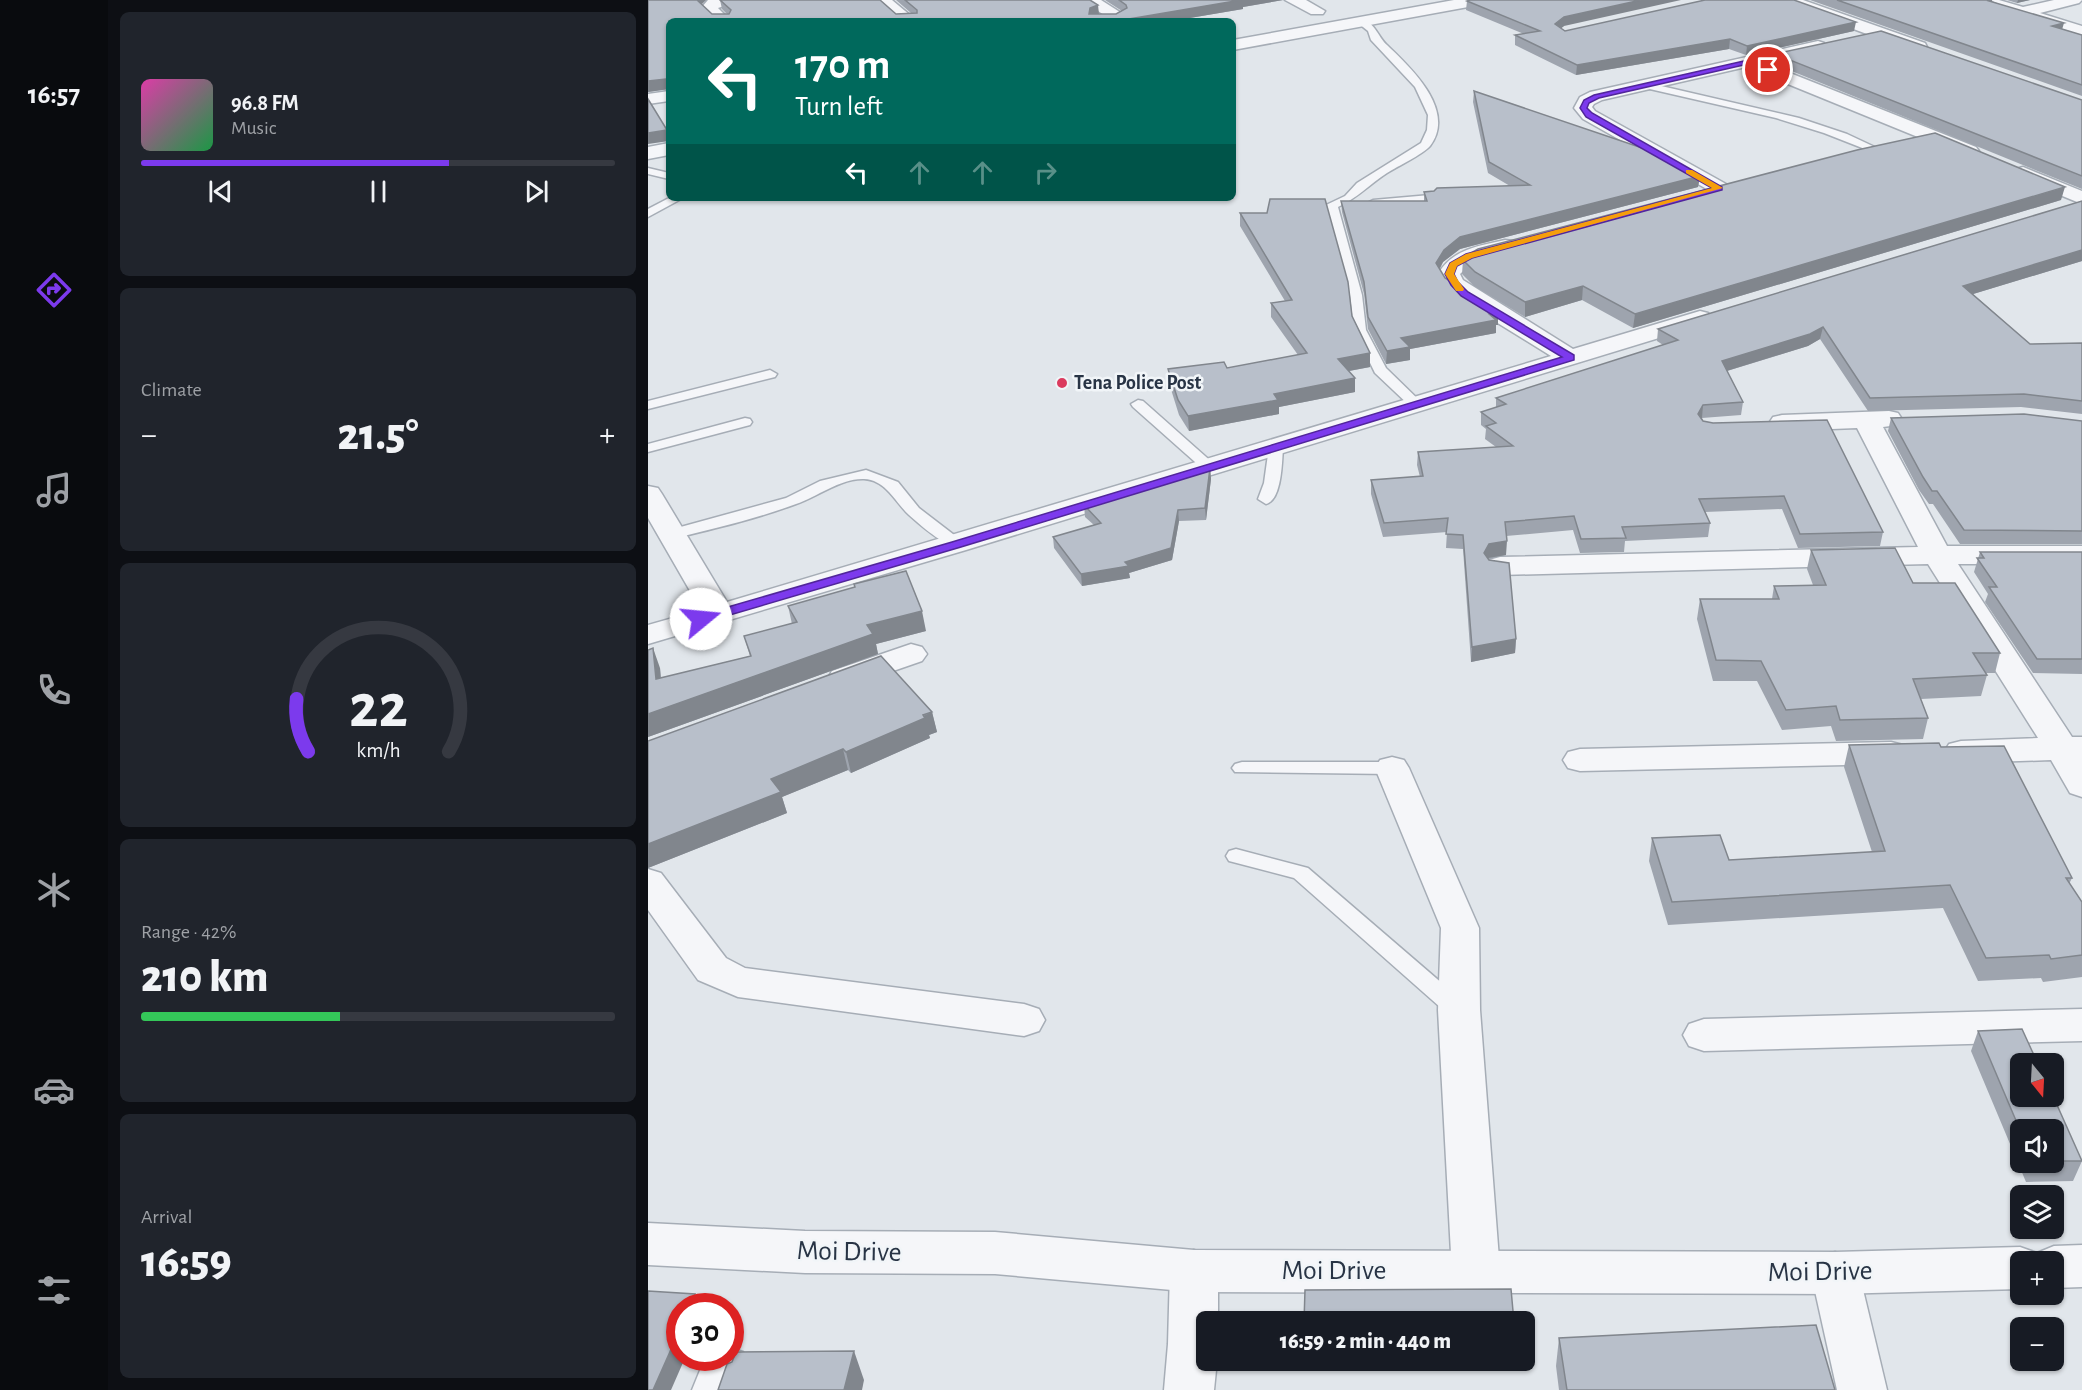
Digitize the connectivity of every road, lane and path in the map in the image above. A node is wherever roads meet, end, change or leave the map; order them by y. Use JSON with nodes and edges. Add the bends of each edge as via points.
{"nodes":[{"id":1,"x":728,"y":0,"type":"edge"},
{"id":2,"x":882,"y":0,"type":"edge"},
{"id":3,"x":1090,"y":0,"type":"edge"},
{"id":4,"x":1293,"y":0,"type":"edge"},
{"id":5,"x":1479,"y":0,"type":"edge"},
{"id":6,"x":1788,"y":0,"type":"edge"},
{"id":7,"x":1983,"y":0,"type":"edge"},
{"id":8,"x":2074,"y":0,"type":"edge"},
{"id":9,"x":1317,"y":11,"type":"dead end"},
{"id":10,"x":2022,"y":12,"type":"junction"},
{"id":11,"x":720,"y":18,"type":"edge"},
{"id":12,"x":905,"y":18,"type":"edge"},
{"id":13,"x":1110,"y":18,"type":"edge"},
{"id":14,"x":1360,"y":21,"type":"junction"},
{"id":15,"x":2082,"y":31,"type":"edge"},
{"id":16,"x":1878,"y":33,"type":"junction"},
{"id":17,"x":1236,"y":44,"type":"edge"},
{"id":18,"x":1935,"y":52,"type":"edge"},
{"id":19,"x":1748,"y":62,"type":"junction"},
{"id":20,"x":1644,"y":86,"type":"junction"},
{"id":21,"x":666,"y":96,"type":"edge"},
{"id":22,"x":648,"y":99,"type":"edge"},
{"id":23,"x":1929,"y":135,"type":"junction"},
{"id":24,"x":1874,"y":149,"type":"junction"},
{"id":25,"x":666,"y":150,"type":"edge"},
{"id":26,"x":648,"y":153,"type":"edge"},
{"id":27,"x":1841,"y":157,"type":"edge"},
{"id":28,"x":1984,"y":157,"type":"edge"},
{"id":29,"x":2006,"y":166,"type":"edge"},
{"id":30,"x":648,"y":171,"type":"edge"},
{"id":31,"x":666,"y":175,"type":"edge"},
{"id":32,"x":1741,"y":183,"type":"edge"},
{"id":33,"x":1719,"y":188,"type":"junction"},
{"id":34,"x":1696,"y":195,"type":"edge"},
{"id":35,"x":1430,"y":198,"type":"edge"},
{"id":36,"x":2082,"y":200,"type":"edge"},
{"id":37,"x":671,"y":201,"type":"edge"},
{"id":38,"x":1332,"y":205,"type":"junction"},
{"id":39,"x":2048,"y":213,"type":"edge"},
{"id":40,"x":648,"y":214,"type":"edge"},
{"id":41,"x":1526,"y":241,"type":"edge"},
{"id":42,"x":1718,"y":313,"type":"edge"},
{"id":43,"x":1570,"y":357,"type":"junction"},
{"id":44,"x":770,"y":374,"type":"dead end"},
{"id":45,"x":1138,"y":404,"type":"dead end"},
{"id":46,"x":1416,"y":404,"type":"junction"},
{"id":47,"x":648,"y":405,"type":"edge"},
{"id":48,"x":1914,"y":419,"type":"edge"},
{"id":49,"x":1866,"y":420,"type":"junction"},
{"id":50,"x":745,"y":422,"type":"dead end"},
{"id":51,"x":1759,"y":424,"type":"edge"},
{"id":52,"x":1276,"y":447,"type":"junction"},
{"id":53,"x":648,"y":448,"type":"edge"},
{"id":54,"x":1209,"y":467,"type":"junction"},
{"id":55,"x":648,"y":494,"type":"edge"},
{"id":56,"x":1266,"y":499,"type":"dead end"},
{"id":57,"x":672,"y":534,"type":"junction"},
{"id":58,"x":956,"y":544,"type":"junction"},
{"id":59,"x":1937,"y":555,"type":"junction"},
{"id":60,"x":2082,"y":555,"type":"edge"},
{"id":61,"x":1500,"y":566,"type":"edge"},
{"id":62,"x":719,"y":614,"type":"junction"},
{"id":63,"x":648,"y":635,"type":"edge"},
{"id":64,"x":911,"y":654,"type":"dead end"},
{"id":65,"x":812,"y":690,"type":"edge"},
{"id":66,"x":2072,"y":749,"type":"edge"},
{"id":67,"x":1580,"y":760,"type":"dead end"},
{"id":68,"x":1242,"y":768,"type":"dead end"},
{"id":69,"x":1392,"y":768,"type":"joint"},
{"id":70,"x":2082,"y":785,"type":"edge"},
{"id":71,"x":1236,"y":856,"type":"dead end"},
{"id":72,"x":648,"y":882,"type":"edge"},
{"id":73,"x":1459,"y":1010,"type":"junction"},
{"id":74,"x":1024,"y":1020,"type":"dead end"},
{"id":75,"x":2082,"y":1025,"type":"edge"},
{"id":76,"x":1704,"y":1035,"type":"dead end"},
{"id":77,"x":648,"y":1244,"type":"edge"},
{"id":78,"x":2082,"y":1266,"type":"edge"},
{"id":79,"x":2064,"y":1267,"type":"edge"},
{"id":80,"x":2010,"y":1268,"type":"edge"},
{"id":81,"x":1194,"y":1271,"type":"junction"},
{"id":82,"x":1476,"y":1272,"type":"junction"},
{"id":83,"x":1835,"y":1272,"type":"junction"},
{"id":84,"x":1189,"y":1390,"type":"edge"},
{"id":85,"x":1862,"y":1390,"type":"edge"}],
"edges":[{"from":1,"to":11,"type":"street","via":[[709,8]]},
{"from":2,"to":12,"type":"street"},
{"from":3,"to":13,"type":"street","via":[[1118,16]]},
{"from":4,"to":9,"type":"street"},
{"from":5,"to":14,"type":"street"},
{"from":6,"to":16,"type":"street"},
{"from":7,"to":10,"type":"street"},
{"from":8,"to":10,"type":"street"},
{"from":10,"to":15,"type":"street"},
{"from":14,"to":17,"type":"street"},
{"from":14,"to":38,"type":"lane","via":[[1417,80],[1435,118],[1432,135],[1425,145],[1361,185],[1349,198]]},
{"from":16,"to":18,"type":"street"},
{"from":16,"to":19,"type":"street"},
{"from":19,"to":20,"type":"street"},
{"from":19,"to":23,"type":"street"},
{"from":20,"to":24,"type":"lane","via":[[1746,107],[1840,134]]},
{"from":20,"to":33,"type":"street","via":[[1596,96],[1586,101],[1584,108],[1589,115]]},
{"from":21,"to":22,"type":"street"},
{"from":23,"to":24,"type":"street"},
{"from":23,"to":28,"type":"street"},
{"from":24,"to":27,"type":"street"},
{"from":25,"to":26,"type":"street"},
{"from":29,"to":36,"type":"street"},
{"from":30,"to":31,"type":"lane"},
{"from":32,"to":33,"type":"street"},
{"from":33,"to":34,"type":"street"},
{"from":35,"to":38,"type":"lane"},
{"from":36,"to":39,"type":"street"},
{"from":37,"to":40,"type":"lane"},
{"from":38,"to":46,"type":"lane","via":[[1356,295],[1360,330],[1380,370]]},
{"from":41,"to":43,"type":"street","via":[[1469,256],[1453,265],[1449,274],[1465,294]]},
{"from":42,"to":43,"type":"street"},
{"from":43,"to":46,"type":"street"},
{"from":44,"to":47,"type":"lane"},
{"from":45,"to":54,"type":"lane"},
{"from":46,"to":52,"type":"street"},
{"from":48,"to":49,"type":"street"},
{"from":49,"to":51,"type":"street"},
{"from":49,"to":59,"type":"street"},
{"from":50,"to":53,"type":"lane"},
{"from":52,"to":54,"type":"street"},
{"from":52,"to":56,"type":"lane"},
{"from":54,"to":58,"type":"street"},
{"from":55,"to":57,"type":"street"},
{"from":57,"to":58,"type":"lane","via":[[791,501],[825,484],[866,474],[893,485],[922,518]]},
{"from":57,"to":62,"type":"street"},
{"from":58,"to":62,"type":"street"},
{"from":59,"to":60,"type":"street"},
{"from":59,"to":61,"type":"street"},
{"from":59,"to":66,"type":"street"},
{"from":62,"to":63,"type":"street"},
{"from":64,"to":65,"type":"street"},
{"from":66,"to":67,"type":"street"},
{"from":66,"to":70,"type":"street"},
{"from":68,"to":69,"type":"lane"},
{"from":69,"to":73,"type":"street","via":[[1460,928]]},
{"from":71,"to":73,"type":"lane","via":[[1301,873]]},
{"from":72,"to":74,"type":"street","via":[[712,969],[738,982]]},
{"from":73,"to":82,"type":"street"},
{"from":75,"to":76,"type":"street"},
{"from":77,"to":81,"type":"street","name":"Moi Drive","via":[[805,1252],[995,1253]]},
{"from":78,"to":79,"type":"street"},
{"from":80,"to":83,"type":"street","name":"Moi Drive"},
{"from":81,"to":82,"type":"street","name":"Moi Drive"},
{"from":81,"to":84,"type":"street"},
{"from":82,"to":83,"type":"street","name":"Moi Drive"},
{"from":83,"to":85,"type":"street"}]}
